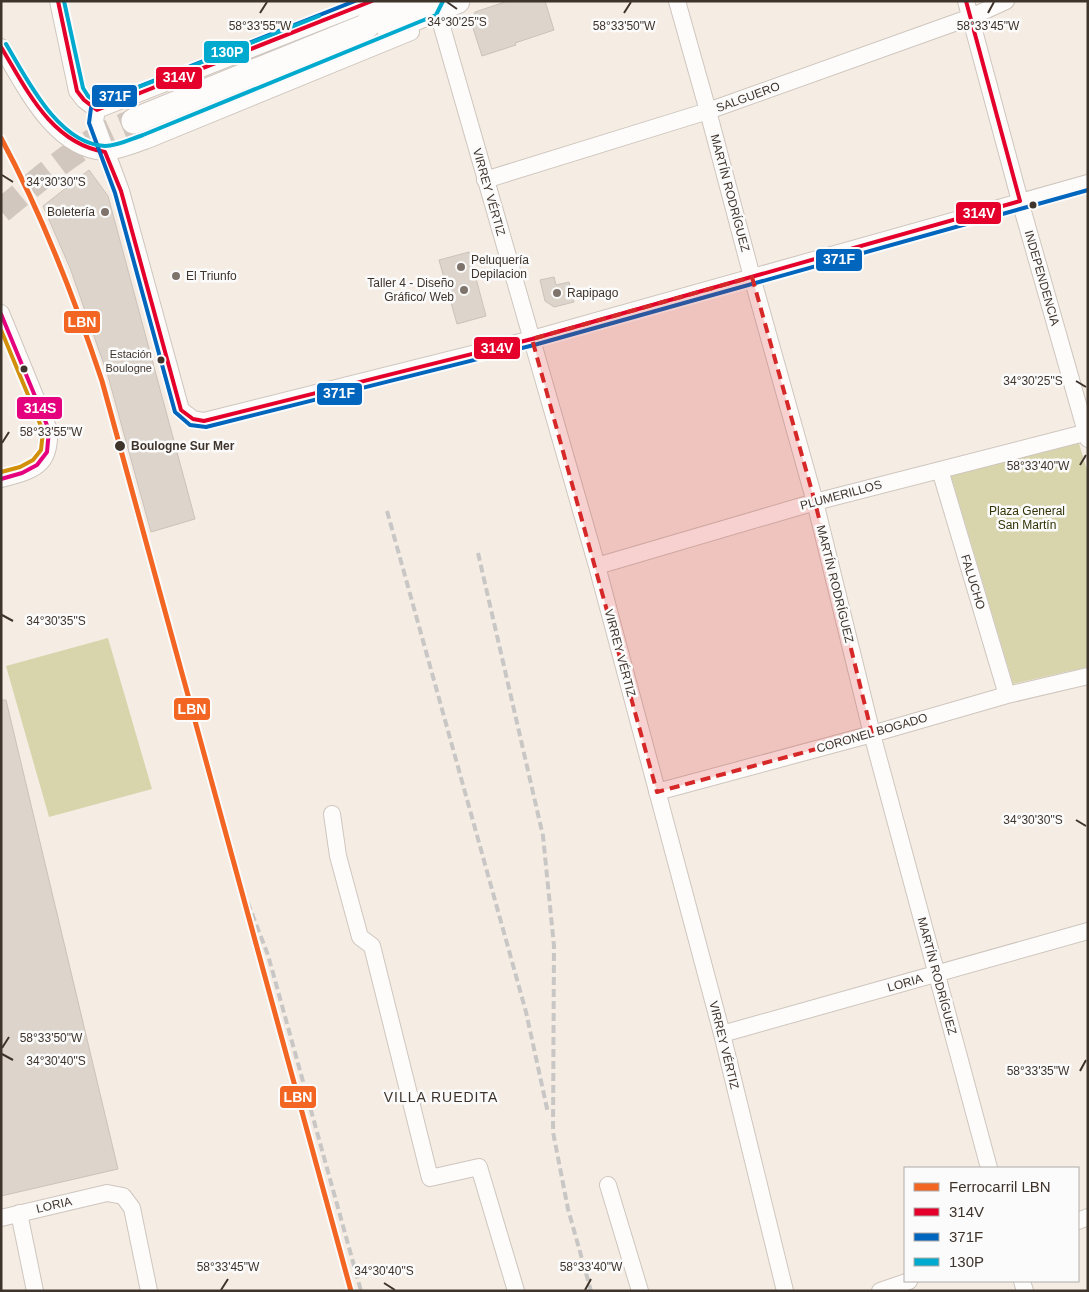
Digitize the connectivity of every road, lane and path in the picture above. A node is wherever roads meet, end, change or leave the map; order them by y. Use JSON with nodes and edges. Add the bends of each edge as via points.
{"nodes":[{"id":1,"x":58,"y":1,"type":"edge"},
{"id":2,"x":373,"y":1,"type":"edge"},
{"id":3,"x":411,"y":1,"type":"edge"},
{"id":4,"x":676,"y":1,"type":"edge"},
{"id":5,"x":1006,"y":1,"type":"edge"},
{"id":6,"x":448,"y":9,"type":"edge"},
{"id":7,"x":968,"y":9,"type":"edge"},
{"id":8,"x":364,"y":27,"type":"junction"},
{"id":9,"x":1,"y":47,"type":"edge"},
{"id":10,"x":97,"y":110,"type":"junction"},
{"id":11,"x":708,"y":111,"type":"junction"},
{"id":12,"x":134,"y":121,"type":"tunnel mouth"},
{"id":13,"x":106,"y":152,"type":"junction"},
{"id":14,"x":485,"y":180,"type":"junction"},
{"id":15,"x":1088,"y":183,"type":"edge"},
{"id":16,"x":1020,"y":201,"type":"junction"},
{"id":17,"x":752,"y":276,"type":"junction"},
{"id":18,"x":1,"y":313,"type":"edge"},
{"id":19,"x":532,"y":339,"type":"junction"},
{"id":20,"x":1087,"y":434,"type":"edge"},
{"id":21,"x":940,"y":470,"type":"junction"},
{"id":22,"x":1,"y":479,"type":"edge"},
{"id":23,"x":815,"y":502,"type":"junction"},
{"id":24,"x":597,"y":566,"type":"junction"},
{"id":25,"x":1088,"y":676,"type":"edge"},
{"id":26,"x":1007,"y":695,"type":"junction"},
{"id":27,"x":872,"y":734,"type":"junction"},
{"id":28,"x":657,"y":792,"type":"junction"},
{"id":29,"x":332,"y":814,"type":"dead end"},
{"id":30,"x":1088,"y":931,"type":"edge"},
{"id":31,"x":936,"y":974,"type":"junction"},
{"id":32,"x":722,"y":1034,"type":"junction"},
{"id":33,"x":989,"y":1167,"type":"edge"},
{"id":34,"x":608,"y":1184,"type":"dead end"},
{"id":35,"x":19,"y":1214,"type":"junction"},
{"id":36,"x":1,"y":1218,"type":"edge"},
{"id":37,"x":906,"y":1282,"type":"edge"},
{"id":38,"x":35,"y":1291,"type":"edge"},
{"id":39,"x":149,"y":1291,"type":"edge"},
{"id":40,"x":516,"y":1291,"type":"edge"},
{"id":41,"x":640,"y":1291,"type":"edge"},
{"id":42,"x":785,"y":1291,"type":"edge"},
{"id":43,"x":880,"y":1291,"type":"edge"}],
"edges":[{"from":1,"to":10,"type":"street","via":[[77,91]]},
{"from":2,"to":10,"type":"street"},
{"from":3,"to":8,"type":"main road","via":[[380,14]]},
{"from":4,"to":11,"type":"street","name":"MARTÍN RODRÍGUEZ"},
{"from":5,"to":7,"type":"street","name":"SALGUERO"},
{"from":6,"to":8,"type":"main road","via":[[386,29]]},
{"from":6,"to":13,"type":"street","via":[[145,141]]},
{"from":6,"to":14,"type":"street","name":"VIRREY VÉRTIZ"},
{"from":7,"to":11,"type":"street","name":"SALGUERO"},
{"from":7,"to":16,"type":"street","name":"INDEPENDENCIA"},
{"from":8,"to":12,"type":"main road"},
{"from":9,"to":13,"type":"street","via":[[40,109],[59,131],[70,140]]},
{"from":10,"to":13,"type":"street","via":[[95,121]]},
{"from":11,"to":14,"type":"street","name":"SALGUERO"},
{"from":11,"to":17,"type":"street","name":"MARTÍN RODRÍGUEZ"},
{"from":13,"to":19,"type":"street","via":[[121,191],[181,410],[193,419],[204,422]]},
{"from":14,"to":19,"type":"street","name":"VIRREY VÉRTIZ"},
{"from":15,"to":16,"type":"street"},
{"from":16,"to":17,"type":"street"},
{"from":16,"to":20,"type":"street","name":"INDEPENDENCIA"},
{"from":17,"to":19,"type":"street"},
{"from":17,"to":23,"type":"street","name":"MARTÍN RODRÍGUEZ"},
{"from":18,"to":22,"type":"street","via":[[49,430],[50,444],[40,465],[28,472]]},
{"from":19,"to":24,"type":"street","name":"VIRREY VÉRTIZ"},
{"from":20,"to":21,"type":"street","name":"PLUMERILLOS"},
{"from":21,"to":23,"type":"street","name":"PLUMERILLOS"},
{"from":21,"to":26,"type":"street","name":"FALUCHO"},
{"from":23,"to":24,"type":"street","name":"PLUMERILLOS"},
{"from":23,"to":27,"type":"street","name":"MARTÍN RODRÍGUEZ"},
{"from":24,"to":28,"type":"street","name":"VIRREY VÉRTIZ"},
{"from":25,"to":26,"type":"street","name":"CORONEL BOGADO"},
{"from":26,"to":27,"type":"street","name":"CORONEL BOGADO"},
{"from":27,"to":28,"type":"street","name":"CORONEL BOGADO"},
{"from":27,"to":31,"type":"street","name":"MARTÍN RODRÍGUEZ"},
{"from":28,"to":32,"type":"street","name":"VIRREY VÉRTIZ"},
{"from":29,"to":40,"type":"street","via":[[338,856],[360,937],[372,946],[430,1178],[479,1167]]},
{"from":30,"to":31,"type":"street","name":"LORIA"},
{"from":31,"to":32,"type":"street","name":"LORIA"},
{"from":31,"to":33,"type":"street","name":"MARTÍN RODRÍGUEZ"},
{"from":32,"to":42,"type":"street","name":"VIRREY VÉRTIZ"},
{"from":34,"to":41,"type":"street"},
{"from":35,"to":36,"type":"street","name":"LORIA"},
{"from":35,"to":38,"type":"street"},
{"from":35,"to":39,"type":"street","name":"LORIA","via":[[107,1193],[123,1196],[132,1208]]},
{"from":37,"to":43,"type":"street"}]}
